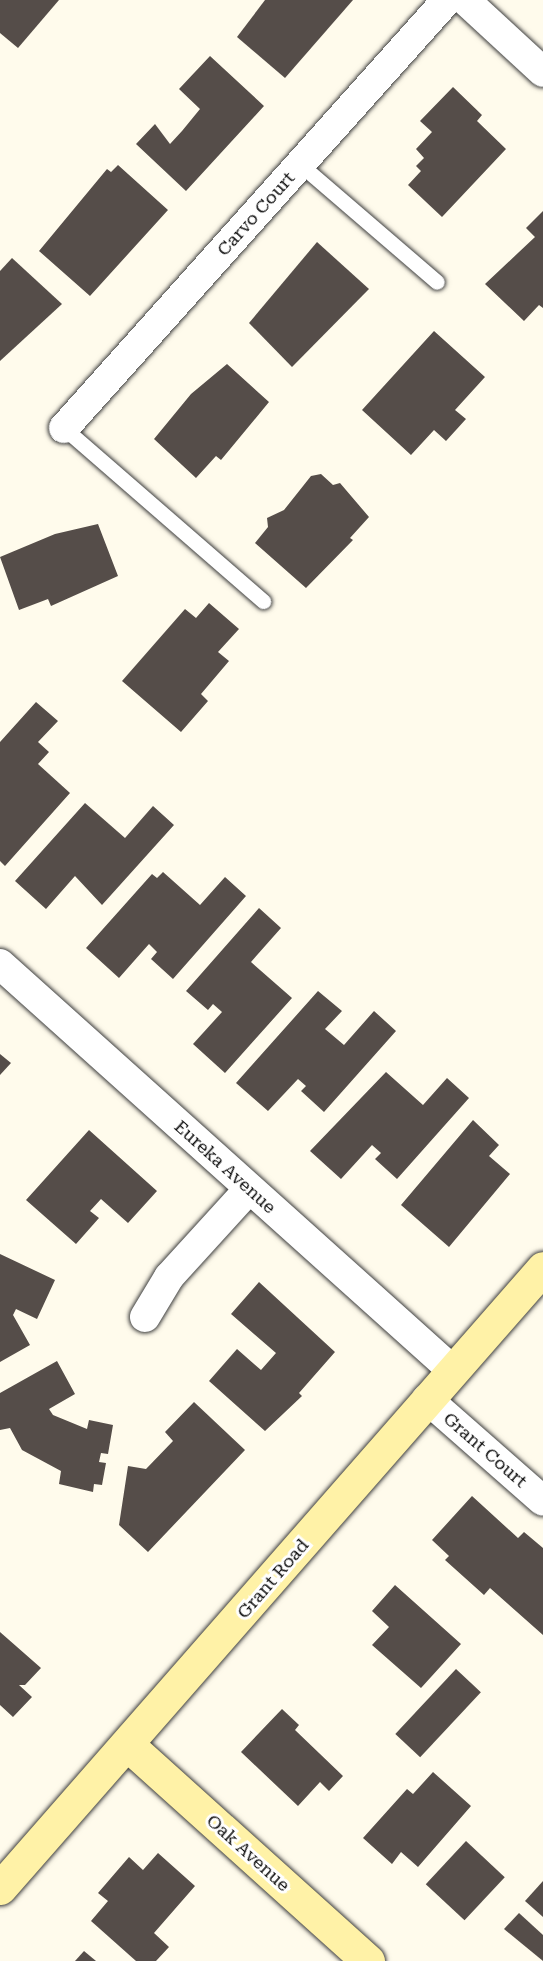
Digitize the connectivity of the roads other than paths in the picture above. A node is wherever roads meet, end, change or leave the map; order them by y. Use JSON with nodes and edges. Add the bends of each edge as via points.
{"nodes":[{"id":1,"x":447,"y":0,"type":"edge"},
{"id":2,"x":465,"y":0,"type":"edge"},
{"id":3,"x":543,"y":72,"type":"edge"},
{"id":4,"x":301,"y":165,"type":"junction"},
{"id":5,"x":437,"y":282,"type":"dead end"},
{"id":6,"x":64,"y":428,"type":"joint"},
{"id":7,"x":263,"y":601,"type":"dead end"},
{"id":8,"x":0,"y":964,"type":"edge"},
{"id":9,"x":249,"y":1189,"type":"junction"},
{"id":10,"x":543,"y":1268,"type":"edge"},
{"id":11,"x":145,"y":1317,"type":"dead end"},
{"id":12,"x":452,"y":1370,"type":"junction"},
{"id":13,"x":427,"y":1399,"type":"junction"},
{"id":14,"x":543,"y":1502,"type":"edge"},
{"id":15,"x":128,"y":1745,"type":"junction"},
{"id":16,"x":0,"y":1888,"type":"edge"},
{"id":17,"x":368,"y":1961,"type":"edge"}],
"edges":[{"from":1,"to":4,"type":"street","name":"Carvo Court"},
{"from":2,"to":3,"type":"street"},
{"from":4,"to":5,"type":"lane"},
{"from":4,"to":6,"type":"street","name":"Carvo Court"},
{"from":6,"to":7,"type":"lane"},
{"from":8,"to":9,"type":"street","name":"Eureka Avenue"},
{"from":9,"to":11,"type":"street","via":[[169,1277]]},
{"from":9,"to":12,"type":"street","name":"Eureka Avenue"},
{"from":10,"to":12,"type":"main road","name":"Grant Road"},
{"from":12,"to":13,"type":"main road","name":"Grant Road"},
{"from":13,"to":14,"type":"street","name":"Grant Court"},
{"from":13,"to":15,"type":"main road","name":"Grant Road"},
{"from":15,"to":16,"type":"main road","name":"Grant Road"},
{"from":15,"to":17,"type":"main road","name":"Oak Avenue"}]}
